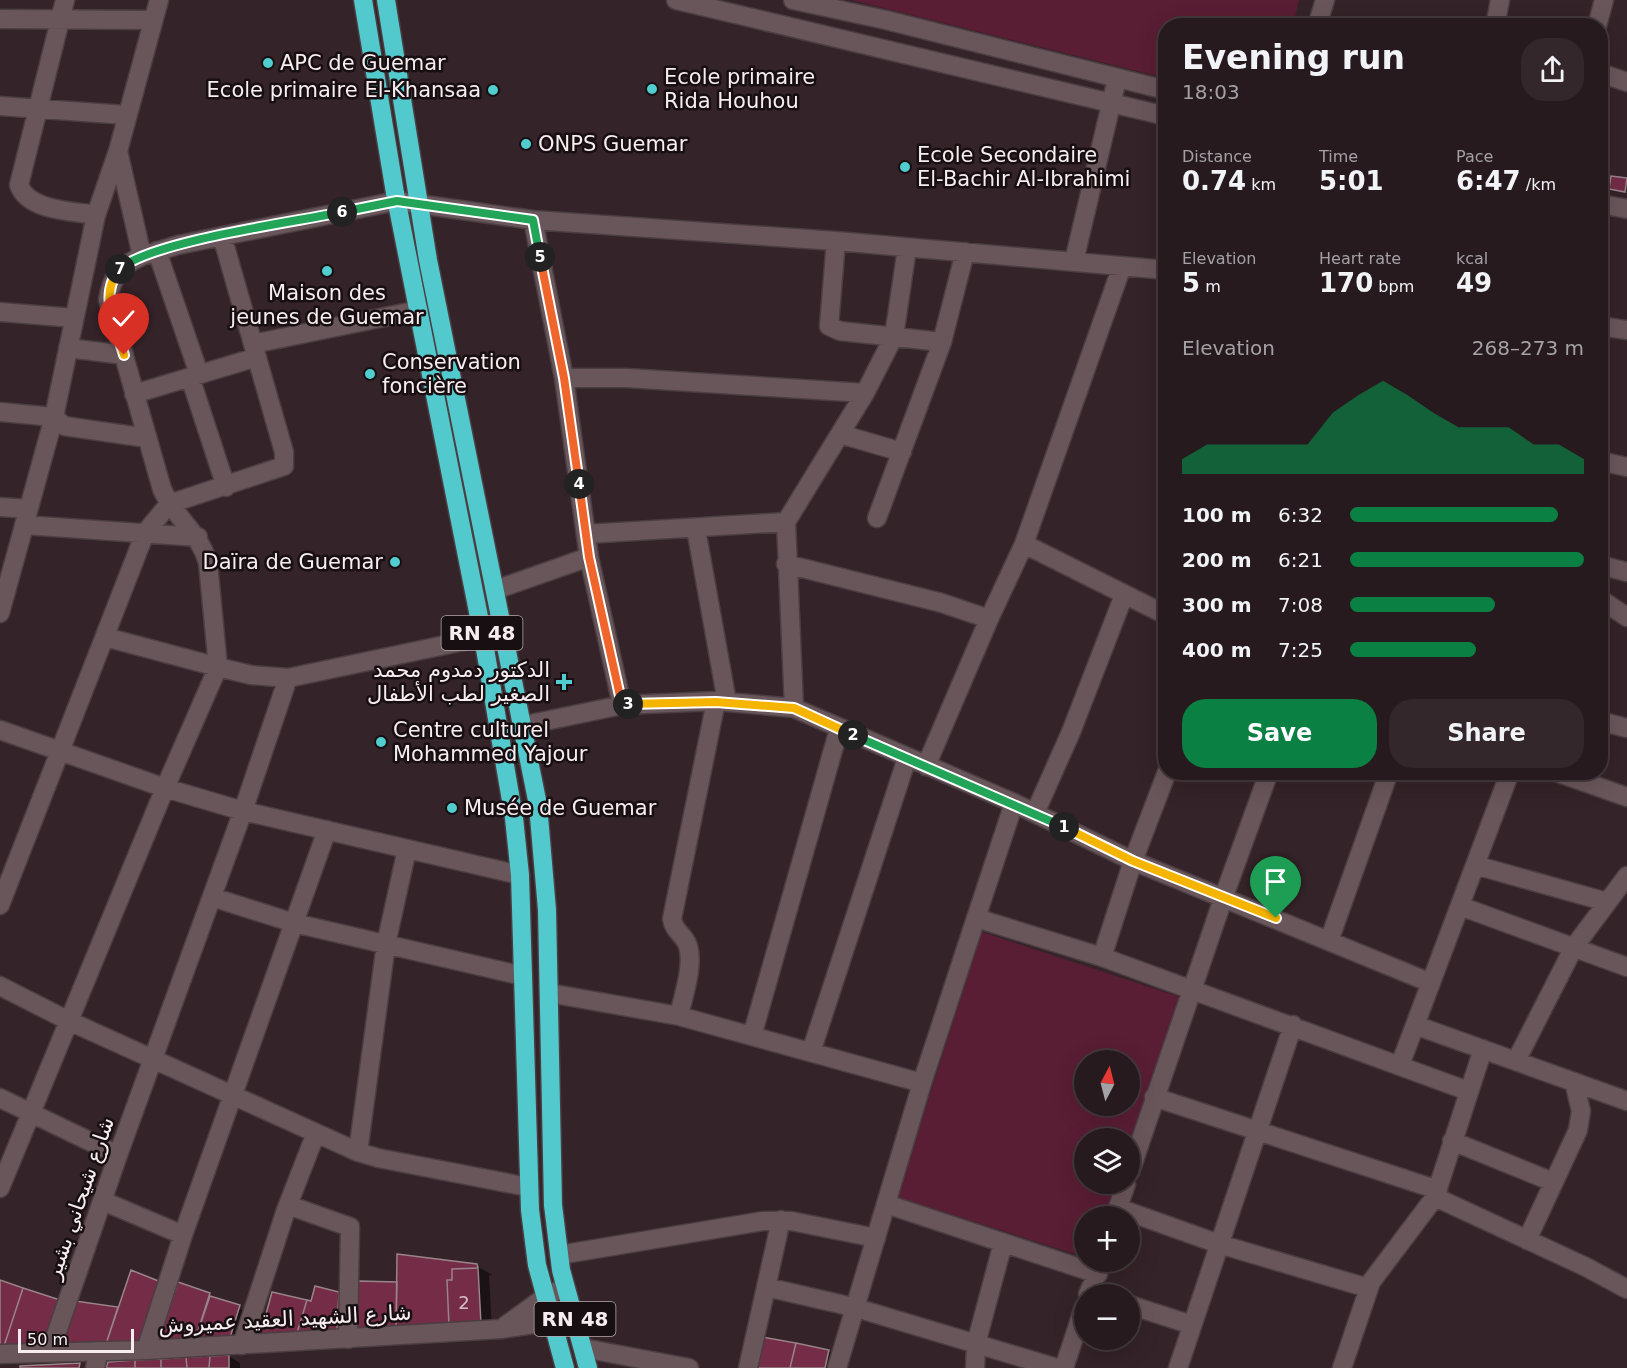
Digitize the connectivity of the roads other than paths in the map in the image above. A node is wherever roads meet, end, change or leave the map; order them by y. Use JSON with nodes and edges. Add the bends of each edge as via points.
{"nodes":[{"id":1,"x":159,"y":0,"type":"edge"},
{"id":2,"x":363,"y":0,"type":"edge"},
{"id":3,"x":386,"y":0,"type":"edge"},
{"id":4,"x":676,"y":0,"type":"edge"},
{"id":5,"x":793,"y":0,"type":"edge"},
{"id":6,"x":1325,"y":0,"type":"edge"},
{"id":7,"x":1500,"y":0,"type":"edge"},
{"id":8,"x":1604,"y":0,"type":"edge"},
{"id":9,"x":729,"y":6,"type":"edge"},
{"id":10,"x":63,"y":9,"type":"edge"},
{"id":11,"x":1319,"y":18,"type":"edge"},
{"id":12,"x":1497,"y":18,"type":"edge"},
{"id":13,"x":1599,"y":18,"type":"edge"},
{"id":14,"x":0,"y":19,"type":"edge"},
{"id":15,"x":153,"y":20,"type":"junction"},
{"id":16,"x":983,"y":46,"type":"junction"},
{"id":17,"x":976,"y":71,"type":"junction"},
{"id":18,"x":1608,"y":76,"type":"edge"},
{"id":19,"x":1117,"y":79,"type":"junction"},
{"id":20,"x":1627,"y":82,"type":"edge"},
{"id":21,"x":1158,"y":88,"type":"edge"},
{"id":22,"x":1111,"y":105,"type":"junction"},
{"id":23,"x":0,"y":106,"type":"edge"},
{"id":24,"x":37,"y":107,"type":"junction"},
{"id":25,"x":1158,"y":115,"type":"edge"},
{"id":26,"x":126,"y":116,"type":"junction"},
{"id":27,"x":118,"y":151,"type":"junction"},
{"id":28,"x":397,"y":201,"type":"junction"},
{"id":29,"x":419,"y":203,"type":"junction"},
{"id":30,"x":1608,"y":205,"type":"edge"},
{"id":31,"x":1627,"y":209,"type":"edge"},
{"id":32,"x":96,"y":215,"type":"junction"},
{"id":33,"x":533,"y":220,"type":"junction"},
{"id":34,"x":222,"y":236,"type":"junction"},
{"id":35,"x":836,"y":241,"type":"junction"},
{"id":36,"x":907,"y":248,"type":"junction"},
{"id":37,"x":965,"y":252,"type":"junction"},
{"id":38,"x":149,"y":254,"type":"junction"},
{"id":39,"x":1074,"y":261,"type":"junction"},
{"id":40,"x":1122,"y":266,"type":"junction"},
{"id":41,"x":1158,"y":269,"type":"edge"},
{"id":42,"x":419,"y":310,"type":"junction"},
{"id":43,"x":0,"y":312,"type":"edge"},
{"id":44,"x":74,"y":318,"type":"junction"},
{"id":45,"x":1608,"y":327,"type":"edge"},
{"id":46,"x":1627,"y":330,"type":"edge"},
{"id":47,"x":894,"y":336,"type":"junction"},
{"id":48,"x":942,"y":342,"type":"junction"},
{"id":49,"x":68,"y":348,"type":"junction"},
{"id":50,"x":255,"y":350,"type":"junction"},
{"id":51,"x":124,"y":355,"type":"junction"},
{"id":52,"x":194,"y":376,"type":"junction"},
{"id":53,"x":564,"y":378,"type":"junction"},
{"id":54,"x":864,"y":393,"type":"junction"},
{"id":55,"x":134,"y":394,"type":"junction"},
{"id":56,"x":0,"y":412,"type":"edge"},
{"id":57,"x":54,"y":417,"type":"junction"},
{"id":58,"x":840,"y":434,"type":"junction"},
{"id":59,"x":147,"y":438,"type":"junction"},
{"id":60,"x":902,"y":452,"type":"junction"},
{"id":61,"x":1608,"y":462,"type":"edge"},
{"id":62,"x":1627,"y":467,"type":"edge"},
{"id":63,"x":226,"y":486,"type":"junction"},
{"id":64,"x":169,"y":504,"type":"junction"},
{"id":65,"x":0,"y":507,"type":"edge"},
{"id":66,"x":26,"y":517,"type":"junction"},
{"id":67,"x":877,"y":519,"type":"dead end"},
{"id":68,"x":786,"y":522,"type":"junction"},
{"id":69,"x":696,"y":528,"type":"junction"},
{"id":70,"x":146,"y":533,"type":"junction"},
{"id":71,"x":586,"y":534,"type":"junction"},
{"id":72,"x":198,"y":537,"type":"junction"},
{"id":73,"x":1024,"y":544,"type":"junction"},
{"id":74,"x":488,"y":552,"type":"junction"},
{"id":75,"x":466,"y":554,"type":"junction"},
{"id":76,"x":589,"y":557,"type":"junction"},
{"id":77,"x":786,"y":564,"type":"junction"},
{"id":78,"x":1608,"y":567,"type":"edge"},
{"id":79,"x":1627,"y":572,"type":"edge"},
{"id":80,"x":495,"y":590,"type":"junction"},
{"id":81,"x":1124,"y":595,"type":"junction"},
{"id":82,"x":1608,"y":604,"type":"edge"},
{"id":83,"x":1158,"y":611,"type":"edge"},
{"id":84,"x":0,"y":613,"type":"edge"},
{"id":85,"x":1627,"y":617,"type":"edge"},
{"id":86,"x":989,"y":619,"type":"junction"},
{"id":87,"x":105,"y":637,"type":"junction"},
{"id":88,"x":483,"y":637,"type":"junction"},
{"id":89,"x":218,"y":667,"type":"junction"},
{"id":90,"x":288,"y":678,"type":"junction"},
{"id":91,"x":722,"y":702,"type":"junction"},
{"id":92,"x":622,"y":705,"type":"junction"},
{"id":93,"x":794,"y":708,"type":"junction"},
{"id":94,"x":1608,"y":723,"type":"edge"},
{"id":95,"x":521,"y":726,"type":"junction"},
{"id":96,"x":1627,"y":728,"type":"edge"},
{"id":97,"x":839,"y":729,"type":"junction"},
{"id":98,"x":0,"y":730,"type":"edge"},
{"id":99,"x":61,"y":752,"type":"junction"},
{"id":100,"x":907,"y":758,"type":"junction"},
{"id":101,"x":926,"y":766,"type":"junction"},
{"id":102,"x":1164,"y":780,"type":"edge"},
{"id":103,"x":1266,"y":780,"type":"edge"},
{"id":104,"x":1386,"y":780,"type":"edge"},
{"id":105,"x":1507,"y":780,"type":"edge"},
{"id":106,"x":1579,"y":780,"type":"edge"},
{"id":107,"x":165,"y":788,"type":"junction"},
{"id":108,"x":1627,"y":797,"type":"edge"},
{"id":109,"x":1014,"y":803,"type":"junction"},
{"id":110,"x":243,"y":811,"type":"junction"},
{"id":111,"x":1035,"y":813,"type":"junction"},
{"id":112,"x":327,"y":830,"type":"junction"},
{"id":113,"x":407,"y":849,"type":"junction"},
{"id":114,"x":1133,"y":861,"type":"junction"},
{"id":115,"x":1475,"y":865,"type":"junction"},
{"id":116,"x":520,"y":875,"type":"junction"},
{"id":117,"x":1627,"y":876,"type":"edge"},
{"id":118,"x":1224,"y":896,"type":"junction"},
{"id":119,"x":213,"y":897,"type":"junction"},
{"id":120,"x":1607,"y":902,"type":"junction"},
{"id":121,"x":0,"y":906,"type":"edge"},
{"id":122,"x":1460,"y":906,"type":"junction"},
{"id":123,"x":976,"y":918,"type":"junction"},
{"id":124,"x":294,"y":923,"type":"junction"},
{"id":125,"x":1329,"y":941,"type":"junction"},
{"id":126,"x":386,"y":944,"type":"junction"},
{"id":127,"x":1574,"y":947,"type":"junction"},
{"id":128,"x":1102,"y":957,"type":"junction"},
{"id":129,"x":1627,"y":967,"type":"edge"},
{"id":130,"x":523,"y":976,"type":"junction"},
{"id":131,"x":1431,"y":983,"type":"junction"},
{"id":132,"x":0,"y":986,"type":"edge"},
{"id":133,"x":1191,"y":991,"type":"junction"},
{"id":134,"x":549,"y":993,"type":"junction"},
{"id":135,"x":679,"y":1016,"type":"junction"},
{"id":136,"x":69,"y":1021,"type":"junction"},
{"id":137,"x":1293,"y":1025,"type":"junction"},
{"id":138,"x":1415,"y":1025,"type":"junction"},
{"id":139,"x":752,"y":1036,"type":"junction"},
{"id":140,"x":1483,"y":1049,"type":"junction"},
{"id":141,"x":812,"y":1052,"type":"junction"},
{"id":142,"x":155,"y":1060,"type":"junction"},
{"id":143,"x":1516,"y":1060,"type":"junction"},
{"id":144,"x":1400,"y":1065,"type":"junction"},
{"id":145,"x":1574,"y":1082,"type":"junction"},
{"id":146,"x":922,"y":1083,"type":"junction"},
{"id":147,"x":1468,"y":1091,"type":"junction"},
{"id":148,"x":233,"y":1097,"type":"junction"},
{"id":149,"x":1154,"y":1097,"type":"junction"},
{"id":150,"x":0,"y":1098,"type":"edge"},
{"id":151,"x":1627,"y":1101,"type":"edge"},
{"id":152,"x":30,"y":1113,"type":"junction"},
{"id":153,"x":1257,"y":1132,"type":"junction"},
{"id":154,"x":316,"y":1133,"type":"junction"},
{"id":155,"x":1140,"y":1141,"type":"edge"},
{"id":156,"x":1452,"y":1142,"type":"junction"},
{"id":157,"x":358,"y":1152,"type":"junction"},
{"id":158,"x":118,"y":1155,"type":"junction"},
{"id":159,"x":1553,"y":1182,"type":"junction"},
{"id":160,"x":528,"y":1187,"type":"junction"},
{"id":161,"x":0,"y":1188,"type":"edge"},
{"id":162,"x":1436,"y":1194,"type":"junction"},
{"id":163,"x":103,"y":1201,"type":"junction"},
{"id":164,"x":886,"y":1204,"type":"junction"},
{"id":165,"x":288,"y":1205,"type":"junction"},
{"id":166,"x":1140,"y":1219,"type":"edge"},
{"id":167,"x":781,"y":1220,"type":"junction"},
{"id":168,"x":183,"y":1235,"type":"junction"},
{"id":169,"x":876,"y":1238,"type":"junction"},
{"id":170,"x":1527,"y":1240,"type":"junction"},
{"id":171,"x":1004,"y":1243,"type":"junction"},
{"id":172,"x":1219,"y":1244,"type":"junction"},
{"id":173,"x":559,"y":1255,"type":"junction"},
{"id":174,"x":1074,"y":1261,"type":"edge"},
{"id":175,"x":565,"y":1287,"type":"junction"},
{"id":176,"x":766,"y":1287,"type":"junction"},
{"id":177,"x":1368,"y":1288,"type":"junction"},
{"id":178,"x":1627,"y":1289,"type":"edge"},
{"id":179,"x":544,"y":1297,"type":"junction"},
{"id":180,"x":853,"y":1307,"type":"junction"},
{"id":181,"x":1140,"y":1308,"type":"edge"},
{"id":182,"x":575,"y":1318,"type":"junction"},
{"id":183,"x":552,"y":1320,"type":"junction"},
{"id":184,"x":1192,"y":1325,"type":"junction"},
{"id":185,"x":501,"y":1329,"type":"junction"},
{"id":186,"x":348,"y":1339,"type":"junction"},
{"id":187,"x":1074,"y":1340,"type":"edge"},
{"id":188,"x":976,"y":1344,"type":"junction"},
{"id":189,"x":242,"y":1345,"type":"junction"},
{"id":190,"x":583,"y":1348,"type":"junction"},
{"id":191,"x":146,"y":1350,"type":"junction"},
{"id":192,"x":51,"y":1352,"type":"junction"},
{"id":193,"x":0,"y":1354,"type":"edge"},
{"id":194,"x":97,"y":1360,"type":"edge"},
{"id":195,"x":565,"y":1368,"type":"edge"},
{"id":196,"x":588,"y":1368,"type":"edge"},
{"id":197,"x":690,"y":1368,"type":"edge"},
{"id":198,"x":748,"y":1368,"type":"edge"},
{"id":199,"x":837,"y":1368,"type":"edge"},
{"id":200,"x":975,"y":1368,"type":"edge"},
{"id":201,"x":1057,"y":1368,"type":"edge"},
{"id":202,"x":1064,"y":1368,"type":"edge"},
{"id":203,"x":1178,"y":1368,"type":"edge"},
{"id":204,"x":1342,"y":1368,"type":"edge"}],
"edges":[{"from":1,"to":15,"type":"street"},
{"from":2,"to":28,"type":"highway","number":"RN 48"},
{"from":3,"to":29,"type":"highway","number":"RN 48"},
{"from":4,"to":9,"type":"street"},
{"from":5,"to":16,"type":"street"},
{"from":6,"to":11,"type":"street"},
{"from":7,"to":12,"type":"street"},
{"from":8,"to":13,"type":"street"},
{"from":9,"to":17,"type":"street"},
{"from":10,"to":14,"type":"street"},
{"from":10,"to":15,"type":"street"},
{"from":10,"to":24,"type":"street"},
{"from":15,"to":26,"type":"street"},
{"from":16,"to":17,"type":"street"},
{"from":16,"to":19,"type":"street"},
{"from":17,"to":22,"type":"street"},
{"from":18,"to":20,"type":"street"},
{"from":19,"to":21,"type":"street"},
{"from":19,"to":22,"type":"street"},
{"from":22,"to":25,"type":"street"},
{"from":22,"to":39,"type":"street"},
{"from":23,"to":24,"type":"street"},
{"from":24,"to":26,"type":"street"},
{"from":24,"to":32,"type":"street","via":[[19,185],[22,194],[37,203]]},
{"from":26,"to":27,"type":"street"},
{"from":27,"to":32,"type":"street"},
{"from":27,"to":38,"type":"street"},
{"from":28,"to":29,"type":"street"},
{"from":28,"to":34,"type":"street"},
{"from":28,"to":42,"type":"highway","number":"RN 48"},
{"from":29,"to":33,"type":"street"},
{"from":29,"to":74,"type":"highway","number":"RN 48"},
{"from":30,"to":31,"type":"street"},
{"from":32,"to":44,"type":"street"},
{"from":33,"to":35,"type":"street"},
{"from":33,"to":53,"type":"street"},
{"from":34,"to":38,"type":"street"},
{"from":34,"to":50,"type":"street"},
{"from":35,"to":36,"type":"street"},
{"from":35,"to":47,"type":"street","via":[[829,326],[840,331]]},
{"from":36,"to":37,"type":"street"},
{"from":36,"to":47,"type":"street"},
{"from":37,"to":39,"type":"street"},
{"from":37,"to":48,"type":"street"},
{"from":38,"to":51,"type":"street","via":[[121,268],[111,283],[108,300]]},
{"from":38,"to":52,"type":"street"},
{"from":39,"to":40,"type":"street"},
{"from":40,"to":41,"type":"street"},
{"from":40,"to":73,"type":"street"},
{"from":42,"to":50,"type":"street"},
{"from":42,"to":75,"type":"highway","number":"RN 48"},
{"from":43,"to":44,"type":"street"},
{"from":44,"to":49,"type":"street"},
{"from":45,"to":46,"type":"street"},
{"from":47,"to":48,"type":"street"},
{"from":47,"to":54,"type":"street"},
{"from":48,"to":60,"type":"street"},
{"from":49,"to":51,"type":"street"},
{"from":49,"to":57,"type":"street"},
{"from":50,"to":52,"type":"street"},
{"from":50,"to":63,"type":"street","via":[[285,463],[282,468]]},
{"from":51,"to":55,"type":"street"},
{"from":52,"to":55,"type":"street"},
{"from":52,"to":63,"type":"street"},
{"from":53,"to":54,"type":"street","via":[[627,378]]},
{"from":53,"to":71,"type":"street"},
{"from":54,"to":58,"type":"street"},
{"from":55,"to":59,"type":"street"},
{"from":56,"to":57,"type":"street"},
{"from":57,"to":59,"type":"street","via":[[64,426]]},
{"from":57,"to":66,"type":"street"},
{"from":58,"to":60,"type":"street"},
{"from":58,"to":68,"type":"street"},
{"from":59,"to":64,"type":"street"},
{"from":60,"to":67,"type":"street"},
{"from":61,"to":62,"type":"street"},
{"from":63,"to":64,"type":"street"},
{"from":64,"to":70,"type":"street"},
{"from":64,"to":72,"type":"street"},
{"from":65,"to":66,"type":"street"},
{"from":66,"to":70,"type":"street"},
{"from":66,"to":84,"type":"street"},
{"from":68,"to":69,"type":"street"},
{"from":68,"to":77,"type":"street"},
{"from":69,"to":71,"type":"street"},
{"from":69,"to":91,"type":"street"},
{"from":70,"to":72,"type":"street"},
{"from":70,"to":87,"type":"street"},
{"from":71,"to":76,"type":"street"},
{"from":72,"to":89,"type":"street","via":[[208,563]]},
{"from":73,"to":81,"type":"street"},
{"from":73,"to":86,"type":"street"},
{"from":74,"to":75,"type":"highway"},
{"from":74,"to":80,"type":"highway","number":"RN 48"},
{"from":75,"to":88,"type":"highway","number":"RN 48"},
{"from":76,"to":80,"type":"street"},
{"from":76,"to":92,"type":"street"},
{"from":77,"to":86,"type":"street","via":[[942,603]]},
{"from":77,"to":93,"type":"street"},
{"from":78,"to":79,"type":"street"},
{"from":80,"to":95,"type":"highway","number":"RN 48"},
{"from":81,"to":83,"type":"street"},
{"from":81,"to":111,"type":"street"},
{"from":82,"to":85,"type":"street"},
{"from":86,"to":101,"type":"street"},
{"from":87,"to":89,"type":"street"},
{"from":87,"to":99,"type":"street"},
{"from":88,"to":90,"type":"street"},
{"from":88,"to":116,"type":"highway","number":"RN 48"},
{"from":89,"to":90,"type":"street"},
{"from":89,"to":107,"type":"street"},
{"from":90,"to":110,"type":"street","name":"شارع شيحاني بشير"},
{"from":91,"to":92,"type":"street"},
{"from":91,"to":93,"type":"street"},
{"from":91,"to":135,"type":"street","via":[[672,919],[673,928],[686,940],[690,961]]},
{"from":92,"to":95,"type":"street"},
{"from":93,"to":97,"type":"street"},
{"from":94,"to":96,"type":"street"},
{"from":95,"to":134,"type":"highway","number":"RN 48","via":[[538,805],[546,889]]},
{"from":97,"to":100,"type":"street"},
{"from":97,"to":139,"type":"street"},
{"from":98,"to":99,"type":"street"},
{"from":99,"to":107,"type":"street"},
{"from":99,"to":121,"type":"street"},
{"from":100,"to":101,"type":"street"},
{"from":100,"to":141,"type":"street"},
{"from":101,"to":109,"type":"street"},
{"from":102,"to":114,"type":"street"},
{"from":103,"to":118,"type":"street"},
{"from":104,"to":125,"type":"street"},
{"from":105,"to":115,"type":"street"},
{"from":106,"to":108,"type":"street"},
{"from":107,"to":110,"type":"street"},
{"from":107,"to":136,"type":"street"},
{"from":109,"to":111,"type":"street"},
{"from":109,"to":123,"type":"street"},
{"from":110,"to":112,"type":"street"},
{"from":110,"to":119,"type":"street","name":"شارع شيحاني بشير"},
{"from":111,"to":114,"type":"street"},
{"from":112,"to":113,"type":"street"},
{"from":112,"to":124,"type":"street"},
{"from":113,"to":116,"type":"street"},
{"from":113,"to":126,"type":"street"},
{"from":114,"to":118,"type":"street"},
{"from":114,"to":128,"type":"street"},
{"from":115,"to":120,"type":"street"},
{"from":115,"to":122,"type":"street"},
{"from":116,"to":130,"type":"highway","number":"RN 48"},
{"from":117,"to":120,"type":"street"},
{"from":118,"to":125,"type":"street"},
{"from":118,"to":133,"type":"street"},
{"from":119,"to":124,"type":"street"},
{"from":119,"to":142,"type":"street","name":"شارع شيحاني بشير"},
{"from":120,"to":127,"type":"street"},
{"from":122,"to":127,"type":"street"},
{"from":122,"to":131,"type":"street"},
{"from":123,"to":128,"type":"street"},
{"from":123,"to":146,"type":"street"},
{"from":124,"to":126,"type":"street"},
{"from":124,"to":148,"type":"street"},
{"from":125,"to":131,"type":"street"},
{"from":126,"to":130,"type":"street"},
{"from":126,"to":157,"type":"street"},
{"from":127,"to":129,"type":"street"},
{"from":127,"to":143,"type":"street"},
{"from":128,"to":133,"type":"street"},
{"from":130,"to":160,"type":"highway","number":"RN 48"},
{"from":131,"to":138,"type":"street"},
{"from":132,"to":136,"type":"street"},
{"from":133,"to":137,"type":"street"},
{"from":133,"to":149,"type":"street"},
{"from":134,"to":135,"type":"street"},
{"from":134,"to":173,"type":"highway","number":"RN 48","via":[[553,1205]]},
{"from":135,"to":139,"type":"street"},
{"from":136,"to":142,"type":"street"},
{"from":136,"to":152,"type":"street"},
{"from":137,"to":144,"type":"street"},
{"from":137,"to":153,"type":"street"},
{"from":138,"to":140,"type":"street"},
{"from":138,"to":144,"type":"street"},
{"from":139,"to":141,"type":"street"},
{"from":140,"to":143,"type":"street"},
{"from":140,"to":147,"type":"street"},
{"from":141,"to":146,"type":"street"},
{"from":142,"to":148,"type":"street"},
{"from":142,"to":158,"type":"street","name":"شارع شيحاني بشير"},
{"from":143,"to":145,"type":"street"},
{"from":144,"to":147,"type":"street"},
{"from":145,"to":151,"type":"street"},
{"from":145,"to":159,"type":"street","via":[[1580,1122]]},
{"from":146,"to":164,"type":"street"},
{"from":147,"to":156,"type":"street"},
{"from":148,"to":154,"type":"street"},
{"from":148,"to":168,"type":"street"},
{"from":149,"to":153,"type":"street"},
{"from":149,"to":155,"type":"street"},
{"from":150,"to":152,"type":"street"},
{"from":152,"to":158,"type":"street"},
{"from":152,"to":161,"type":"street"},
{"from":153,"to":162,"type":"street"},
{"from":153,"to":172,"type":"street"},
{"from":154,"to":157,"type":"street"},
{"from":154,"to":165,"type":"street"},
{"from":156,"to":159,"type":"street"},
{"from":156,"to":162,"type":"street"},
{"from":157,"to":160,"type":"street"},
{"from":158,"to":163,"type":"street","name":"شارع شيحاني بشير"},
{"from":159,"to":170,"type":"street"},
{"from":160,"to":179,"type":"highway","number":"RN 48"},
{"from":162,"to":170,"type":"street"},
{"from":162,"to":177,"type":"street"},
{"from":163,"to":168,"type":"street"},
{"from":163,"to":192,"type":"street","name":"شارع شيحاني بشير"},
{"from":164,"to":169,"type":"street"},
{"from":164,"to":171,"type":"street"},
{"from":165,"to":186,"type":"street","via":[[350,1227]]},
{"from":165,"to":189,"type":"street"},
{"from":166,"to":172,"type":"street"},
{"from":167,"to":169,"type":"street"},
{"from":167,"to":173,"type":"street"},
{"from":167,"to":176,"type":"street"},
{"from":168,"to":191,"type":"street"},
{"from":169,"to":180,"type":"street"},
{"from":170,"to":178,"type":"street"},
{"from":171,"to":174,"type":"street"},
{"from":171,"to":188,"type":"street"},
{"from":172,"to":177,"type":"street"},
{"from":172,"to":184,"type":"street"},
{"from":173,"to":175,"type":"highway","number":"RN 48"},
{"from":175,"to":179,"type":"street"},
{"from":175,"to":182,"type":"highway","number":"RN 48"},
{"from":176,"to":180,"type":"street"},
{"from":176,"to":198,"type":"street"},
{"from":177,"to":204,"type":"street"},
{"from":179,"to":183,"type":"highway","number":"RN 48"},
{"from":179,"to":185,"type":"street"},
{"from":180,"to":188,"type":"street"},
{"from":180,"to":199,"type":"street"},
{"from":181,"to":184,"type":"street"},
{"from":182,"to":183,"type":"street","name":"شارع الشهيد العقيد عميروش"},
{"from":182,"to":190,"type":"highway","number":"RN 48"},
{"from":183,"to":185,"type":"street","name":"شارع الشهيد العقيد عميروش"},
{"from":183,"to":195,"type":"highway","number":"RN 48"},
{"from":184,"to":203,"type":"street"},
{"from":185,"to":186,"type":"street","name":"شارع الشهيد العقيد عميروش"},
{"from":186,"to":189,"type":"street","name":"شارع الشهيد العقيد عميروش"},
{"from":187,"to":202,"type":"street"},
{"from":188,"to":200,"type":"street"},
{"from":188,"to":201,"type":"street"},
{"from":189,"to":191,"type":"street","name":"شارع الشهيد العقيد عميروش"},
{"from":190,"to":196,"type":"highway","number":"RN 48"},
{"from":190,"to":197,"type":"street"},
{"from":191,"to":194,"type":"street","name":"شارع الشهيد العقيد عميروش"},
{"from":192,"to":193,"type":"street","name":"شارع الشهيد العقيد عميروش"},
{"from":192,"to":194,"type":"street","name":"شارع الشهيد العقيد عميروش"}]}
